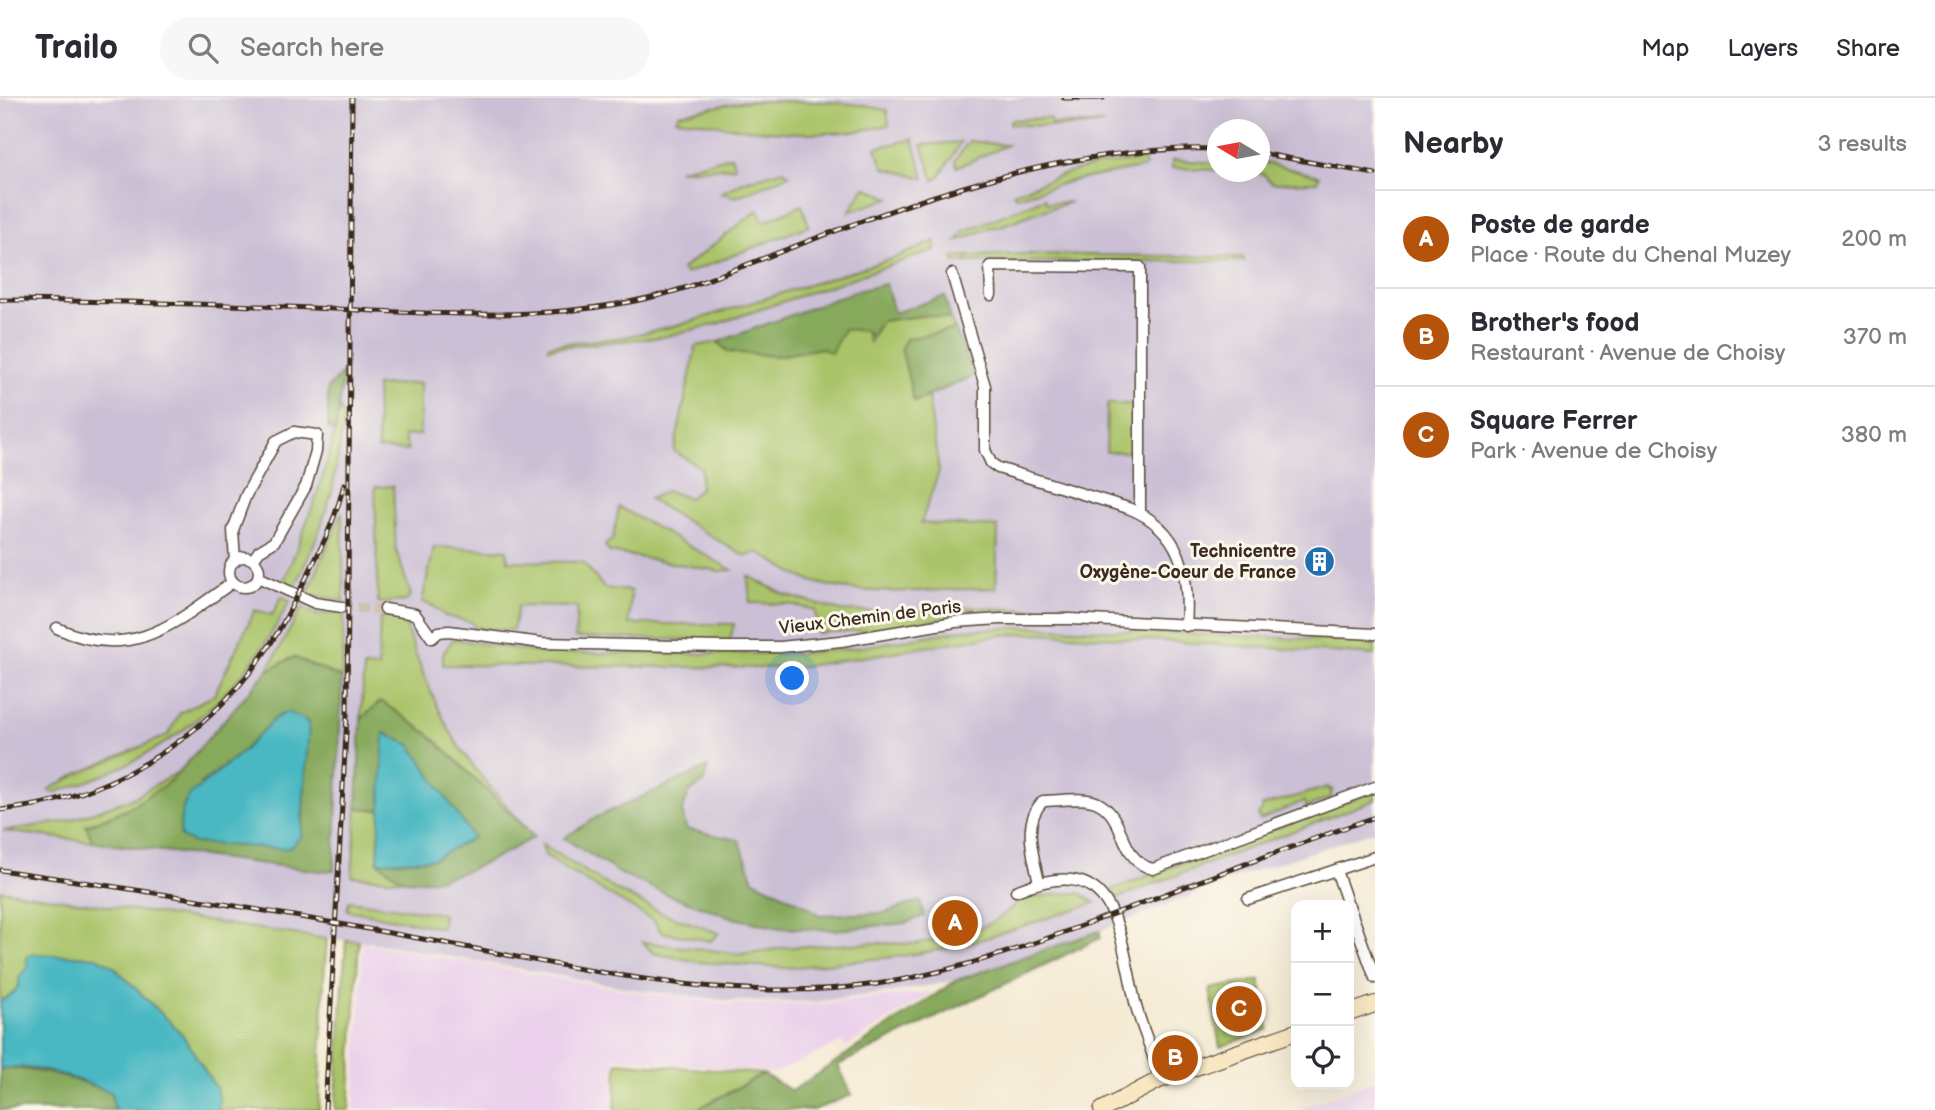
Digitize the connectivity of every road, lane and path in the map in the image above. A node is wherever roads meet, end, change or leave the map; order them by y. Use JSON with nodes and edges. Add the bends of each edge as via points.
{"nodes":[{"id":1,"x":953,"y":274,"type":"dead end"},
{"id":2,"x":990,"y":295,"type":"dead end"},
{"id":3,"x":1140,"y":513,"type":"junction"},
{"id":4,"x":253,"y":560,"type":"junction"},
{"id":5,"x":235,"y":561,"type":"junction"},
{"id":6,"x":258,"y":577,"type":"junction"},
{"id":7,"x":233,"y":582,"type":"junction"},
{"id":8,"x":342,"y":607,"type":"tunnel mouth"},
{"id":9,"x":385,"y":609,"type":"tunnel mouth"},
{"id":10,"x":1186,"y":625,"type":"junction"},
{"id":11,"x":57,"y":628,"type":"dead end"},
{"id":12,"x":1375,"y":634,"type":"edge"},
{"id":13,"x":1375,"y":787,"type":"edge"},
{"id":14,"x":1375,"y":857,"type":"edge"},
{"id":15,"x":1336,"y":870,"type":"junction"},
{"id":16,"x":1039,"y":882,"type":"junction"},
{"id":17,"x":1016,"y":891,"type":"dead end"},
{"id":18,"x":1248,"y":899,"type":"dead end"},
{"id":19,"x":1347,"y":900,"type":"edge"},
{"id":20,"x":1354,"y":920,"type":"edge"},
{"id":21,"x":1375,"y":978,"type":"edge"},
{"id":22,"x":1375,"y":1004,"type":"edge"},
{"id":23,"x":1354,"y":1011,"type":"edge"},
{"id":24,"x":1291,"y":1033,"type":"edge"},
{"id":25,"x":1159,"y":1080,"type":"junction"},
{"id":26,"x":1102,"y":1110,"type":"edge"}],
"edges":[{"from":1,"to":3,"type":"street","via":[[983,377],[985,450],[991,463]]},
{"from":2,"to":3,"type":"street","via":[[990,267],[1140,267]]},
{"from":3,"to":10,"type":"street","via":[[1164,533],[1182,558]]},
{"from":4,"to":5,"type":"street","via":[[243,557]]},
{"from":4,"to":5,"type":"street","via":[[274,541],[306,486],[317,435],[294,432],[276,441],[246,495],[233,530]]},
{"from":4,"to":6,"type":"street"},
{"from":5,"to":7,"type":"street","via":[[230,570]]},
{"from":6,"to":7,"type":"street","via":[[248,587]]},
{"from":6,"to":8,"type":"street","via":[[315,603]]},
{"from":7,"to":11,"type":"street","via":[[169,626],[141,637],[109,642]]},
{"from":9,"to":10,"type":"street","name":"Vieux Chemin de Paris","via":[[415,614],[432,638],[449,631],[579,645],[780,647],[1000,619]]},
{"from":10,"to":12,"type":"street","name":"Vieux Chemin de Paris"},
{"from":13,"to":16,"type":"street","via":[[1153,869],[1137,862],[1111,814],[1100,804],[1043,801],[1033,811],[1030,829]]},
{"from":14,"to":15,"type":"street"},
{"from":15,"to":18,"type":"street"},
{"from":15,"to":19,"type":"street"},
{"from":16,"to":17,"type":"street"},
{"from":16,"to":25,"type":"street","via":[[1066,878],[1082,882],[1107,900]]},
{"from":20,"to":21,"type":"street"},
{"from":22,"to":23,"type":"main road"},
{"from":24,"to":25,"type":"main road"},
{"from":25,"to":26,"type":"main road"}]}
